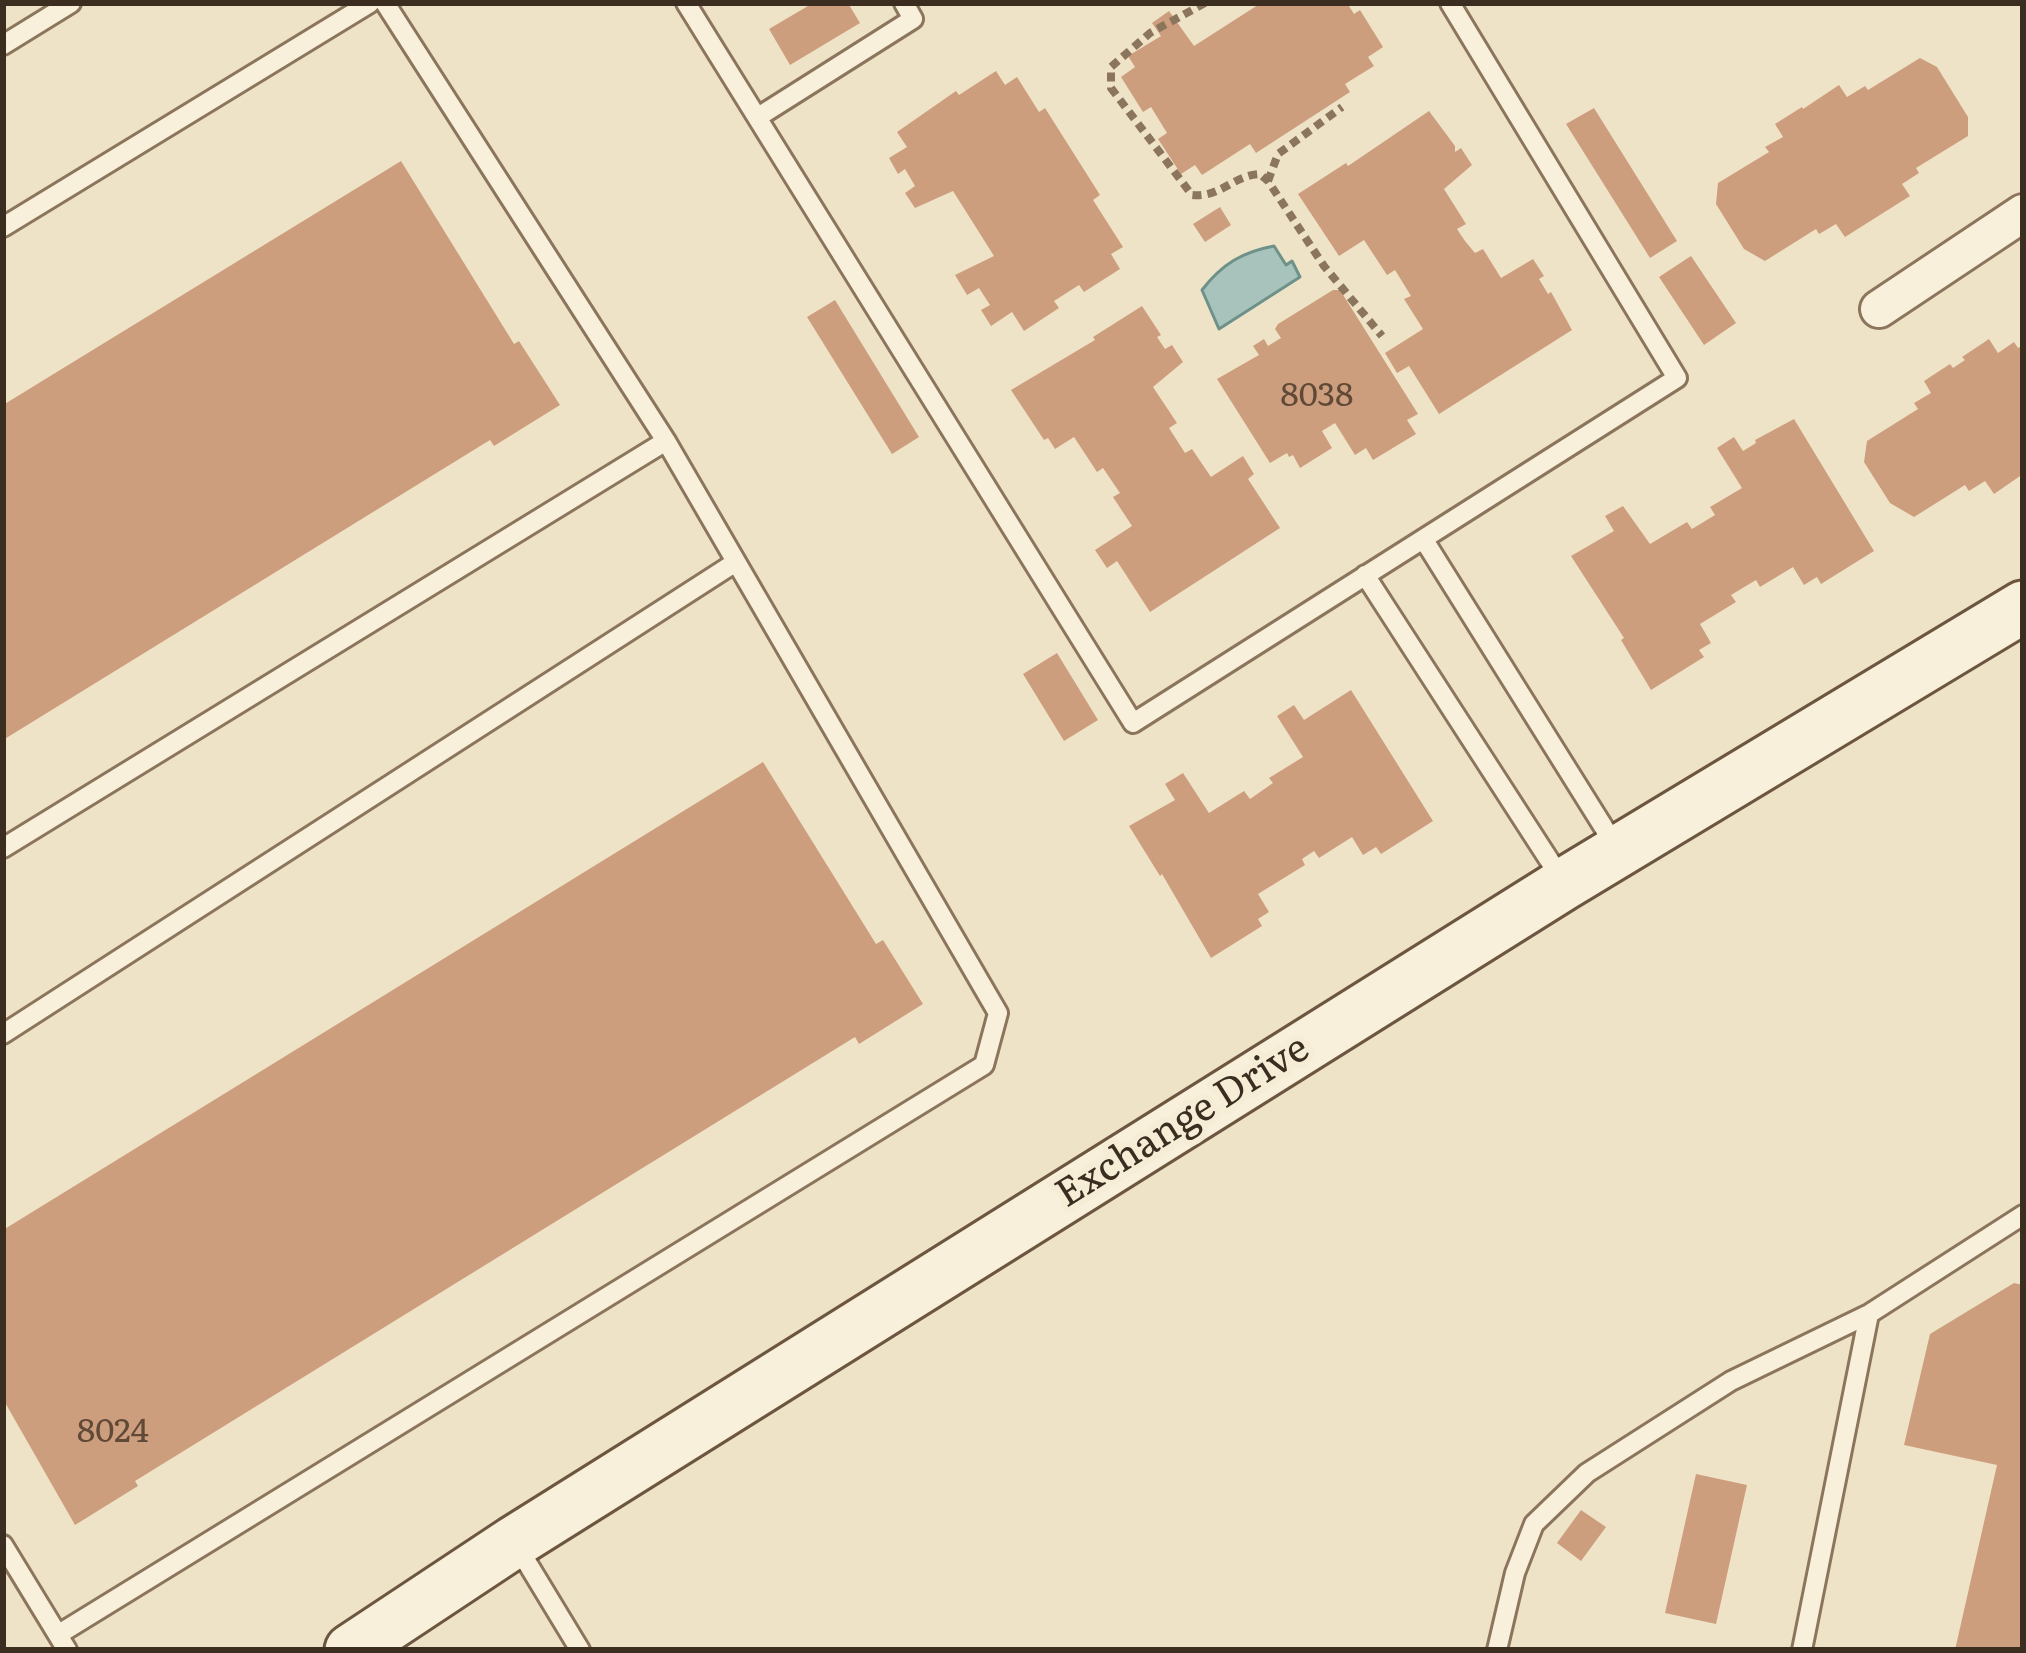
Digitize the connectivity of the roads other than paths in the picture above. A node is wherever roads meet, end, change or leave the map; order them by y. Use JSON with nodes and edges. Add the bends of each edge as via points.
{"nodes":[{"id":1,"x":71,"y":3,"type":"edge"},
{"id":2,"x":370,"y":3,"type":"edge"},
{"id":3,"x":385,"y":3,"type":"edge"},
{"id":4,"x":686,"y":3,"type":"edge"},
{"id":5,"x":904,"y":3,"type":"edge"},
{"id":6,"x":1450,"y":3,"type":"edge"},
{"id":7,"x":3,"y":45,"type":"edge"},
{"id":8,"x":758,"y":117,"type":"junction"},
{"id":9,"x":2023,"y":213,"type":"edge"},
{"id":10,"x":3,"y":226,"type":"edge"},
{"id":11,"x":1880,"y":309,"type":"dead end"},
{"id":12,"x":666,"y":442,"type":"junction"},
{"id":13,"x":1424,"y":539,"type":"junction"},
{"id":14,"x":736,"y":562,"type":"junction"},
{"id":15,"x":1366,"y":574,"type":"junction"},
{"id":16,"x":2023,"y":607,"type":"edge"},
{"id":17,"x":3,"y":848,"type":"edge"},
{"id":18,"x":1618,"y":850,"type":"junction"},
{"id":19,"x":1564,"y":884,"type":"junction"},
{"id":20,"x":3,"y":1034,"type":"edge"},
{"id":21,"x":2023,"y":1215,"type":"edge"},
{"id":22,"x":1869,"y":1314,"type":"junction"},
{"id":23,"x":514,"y":1542,"type":"junction"},
{"id":24,"x":3,"y":1545,"type":"edge"},
{"id":25,"x":63,"y":1642,"type":"edge"},
{"id":26,"x":351,"y":1650,"type":"edge"},
{"id":27,"x":580,"y":1650,"type":"edge"},
{"id":28,"x":1497,"y":1650,"type":"edge"},
{"id":29,"x":1802,"y":1650,"type":"edge"}],
"edges":[{"from":1,"to":7,"type":"lane"},
{"from":2,"to":10,"type":"lane"},
{"from":3,"to":12,"type":"lane"},
{"from":4,"to":8,"type":"lane"},
{"from":5,"to":8,"type":"lane","via":[[914,19]]},
{"from":6,"to":13,"type":"lane","via":[[1677,378]]},
{"from":8,"to":15,"type":"lane","via":[[1132,723]]},
{"from":9,"to":11,"type":"street"},
{"from":12,"to":14,"type":"lane"},
{"from":12,"to":17,"type":"lane"},
{"from":13,"to":15,"type":"lane"},
{"from":13,"to":18,"type":"lane"},
{"from":14,"to":20,"type":"lane"},
{"from":14,"to":25,"type":"lane","via":[[998,1013],[984,1065]]},
{"from":15,"to":19,"type":"lane"},
{"from":16,"to":18,"type":"street","name":"Exchange Drive"},
{"from":18,"to":19,"type":"street","name":"Exchange Drive"},
{"from":19,"to":23,"type":"street","name":"Exchange Drive"},
{"from":21,"to":22,"type":"lane"},
{"from":22,"to":28,"type":"lane","via":[[1731,1381],[1587,1473],[1534,1524]]},
{"from":22,"to":29,"type":"lane"},
{"from":23,"to":26,"type":"street","name":"Exchange Drive"},
{"from":23,"to":27,"type":"lane"},
{"from":24,"to":25,"type":"lane"}]}
